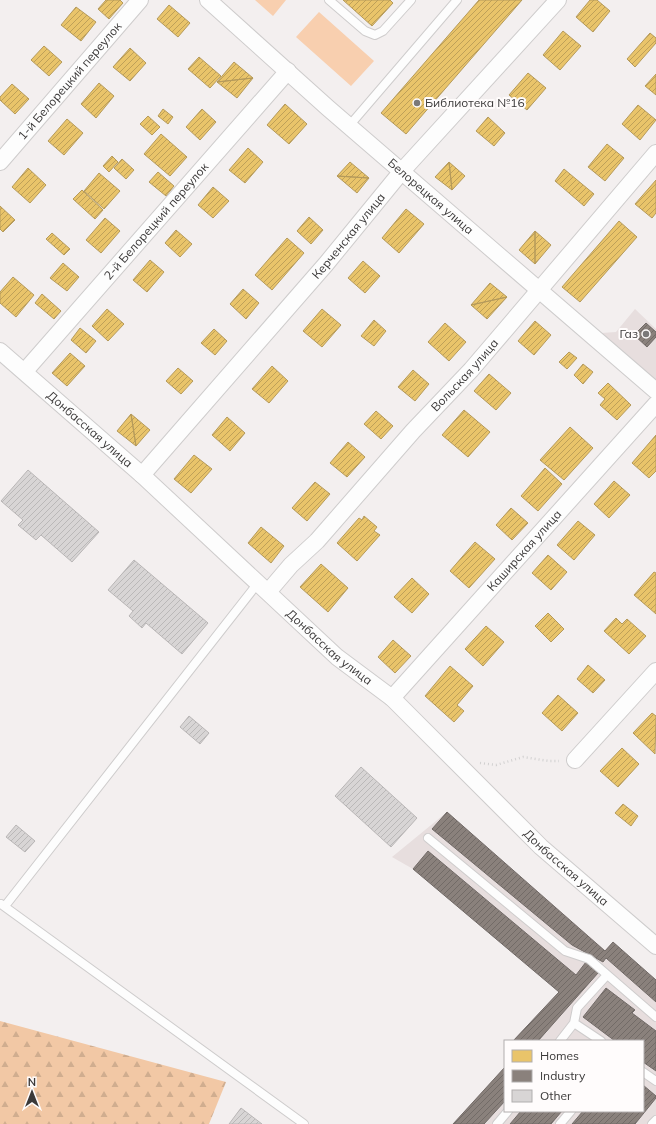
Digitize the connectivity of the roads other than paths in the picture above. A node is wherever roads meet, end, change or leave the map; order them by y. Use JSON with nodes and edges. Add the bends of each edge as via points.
{"nodes":[{"id":1,"x":140,"y":0,"type":"edge"},
{"id":2,"x":208,"y":0,"type":"edge"},
{"id":3,"x":330,"y":0,"type":"edge"},
{"id":4,"x":411,"y":0,"type":"edge"},
{"id":5,"x":457,"y":0,"type":"edge"},
{"id":6,"x":558,"y":0,"type":"edge"},
{"id":7,"x":288,"y":71,"type":"junction"},
{"id":8,"x":349,"y":126,"type":"junction"},
{"id":9,"x":656,"y":153,"type":"edge"},
{"id":10,"x":0,"y":162,"type":"edge"},
{"id":11,"x":402,"y":171,"type":"junction"},
{"id":12,"x":538,"y":289,"type":"junction"},
{"id":13,"x":0,"y":351,"type":"edge"},
{"id":14,"x":25,"y":371,"type":"junction"},
{"id":15,"x":656,"y":391,"type":"edge"},
{"id":16,"x":656,"y":404,"type":"edge"},
{"id":17,"x":142,"y":475,"type":"junction"},
{"id":18,"x":263,"y":587,"type":"junction"},
{"id":19,"x":656,"y":671,"type":"edge"},
{"id":20,"x":392,"y":698,"type":"junction"},
{"id":21,"x":575,"y":760,"type":"road end"},
{"id":22,"x":428,"y":838,"type":"dead end"},
{"id":23,"x":2,"y":905,"type":"edge"},
{"id":24,"x":656,"y":946,"type":"edge"},
{"id":25,"x":607,"y":975,"type":"junction"},
{"id":26,"x":656,"y":1017,"type":"edge"},
{"id":27,"x":574,"y":1023,"type":"junction"},
{"id":28,"x":561,"y":1040,"type":"edge"},
{"id":29,"x":600,"y":1040,"type":"edge"},
{"id":30,"x":644,"y":1073,"type":"edge"},
{"id":31,"x":656,"y":1081,"type":"edge"},
{"id":32,"x":507,"y":1112,"type":"edge"},
{"id":33,"x":570,"y":1112,"type":"edge"},
{"id":34,"x":656,"y":1120,"type":"edge"},
{"id":35,"x":304,"y":1124,"type":"edge"},
{"id":36,"x":497,"y":1124,"type":"edge"},
{"id":37,"x":560,"y":1124,"type":"edge"},
{"id":38,"x":652,"y":1124,"type":"edge"}],
"edges":[{"from":1,"to":10,"type":"street","name":"1-й Белорецкий переулок"},
{"from":2,"to":7,"type":"street","name":"Белорецкая улица"},
{"from":3,"to":4,"type":"lane","via":[[365,31],[375,35],[383,31]]},
{"from":5,"to":8,"type":"lane"},
{"from":6,"to":11,"type":"street","name":"Керченская улица"},
{"from":7,"to":8,"type":"street","name":"Белорецкая улица"},
{"from":7,"to":14,"type":"street","name":"2-й Белорецкий переулок"},
{"from":8,"to":11,"type":"street","name":"Белорецкая улица"},
{"from":9,"to":12,"type":"street","name":"Вольская улица"},
{"from":11,"to":12,"type":"street","name":"Белорецкая улица"},
{"from":11,"to":17,"type":"street","name":"Керченская улица","via":[[326,264]]},
{"from":12,"to":15,"type":"street","name":"Белорецкая улица"},
{"from":12,"to":18,"type":"street","name":"Вольская улица","via":[[471,370],[413,431],[317,541]]},
{"from":13,"to":14,"type":"street","name":"Донбасская улица"},
{"from":14,"to":17,"type":"street","name":"Донбасская улица"},
{"from":16,"to":20,"type":"street","name":"Каширская улица"},
{"from":17,"to":18,"type":"street","name":"Донбасская улица"},
{"from":18,"to":20,"type":"street","name":"Донбасская улица","via":[[337,657]]},
{"from":18,"to":23,"type":"lane"},
{"from":19,"to":21,"type":"street"},
{"from":20,"to":24,"type":"street","name":"Донбасская улица","via":[[541,847]]},
{"from":22,"to":25,"type":"lane","via":[[564,952],[589,959]]},
{"from":23,"to":35,"type":"lane"},
{"from":25,"to":26,"type":"lane"},
{"from":25,"to":27,"type":"lane","via":[[577,1008]]},
{"from":27,"to":28,"type":"lane"},
{"from":27,"to":29,"type":"lane"},
{"from":30,"to":31,"type":"lane"},
{"from":32,"to":36,"type":"lane"},
{"from":33,"to":37,"type":"lane"},
{"from":34,"to":38,"type":"lane"}]}
